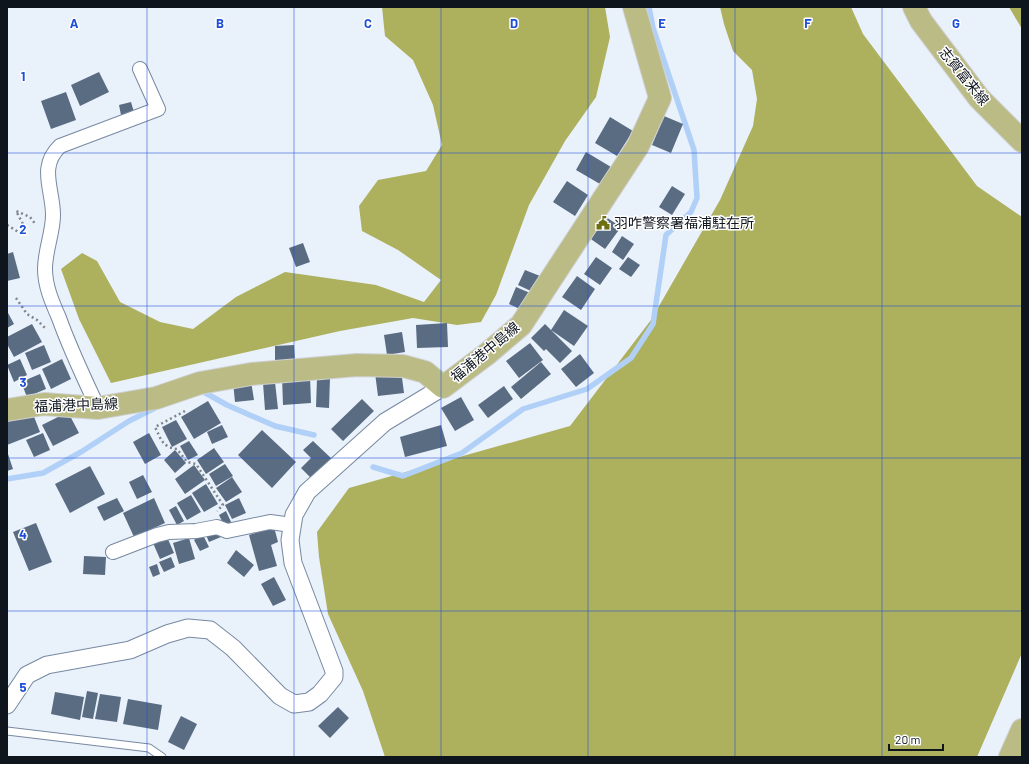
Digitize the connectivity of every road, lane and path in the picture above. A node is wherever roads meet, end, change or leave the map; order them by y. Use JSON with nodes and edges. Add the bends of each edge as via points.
{"nodes":[{"id":1,"x":634,"y":7,"type":"edge"},
{"id":2,"x":914,"y":7,"type":"edge"},
{"id":3,"x":140,"y":68,"type":"dead end"},
{"id":4,"x":1022,"y":141,"type":"edge"},
{"id":5,"x":39,"y":222,"type":"dead end"},
{"id":6,"x":7,"y":225,"type":"edge"},
{"id":7,"x":443,"y":387,"type":"junction"},
{"id":8,"x":98,"y":408,"type":"junction"},
{"id":9,"x":7,"y":410,"type":"edge"},
{"id":10,"x":186,"y":410,"type":"dead end"},
{"id":11,"x":292,"y":525,"type":"junction"},
{"id":12,"x":217,"y":527,"type":"junction"},
{"id":13,"x":112,"y":552,"type":"dead end"},
{"id":14,"x":7,"y":705,"type":"edge"},
{"id":15,"x":1022,"y":730,"type":"edge"},
{"id":16,"x":7,"y":731,"type":"edge"},
{"id":17,"x":162,"y":757,"type":"edge"},
{"id":18,"x":1010,"y":757,"type":"edge"}],
"edges":[{"from":1,"to":7,"type":"main road","name":"福浦港中島線","via":[[660,98],[638,146],[521,325],[488,354]]},
{"from":2,"to":4,"type":"main road","name":"志賀富来線","via":[[921,21],[979,98]]},
{"from":3,"to":8,"type":"street","via":[[158,109],[60,146],[53,152],[47,168],[53,214],[46,252],[47,289]]},
{"from":5,"to":6,"type":"path","via":[[39,228],[30,217],[16,211],[23,224],[20,233]]},
{"from":7,"to":8,"type":"main road","name":"福浦港中島線","via":[[425,372],[403,366],[358,365],[251,374],[200,382],[156,398]]},
{"from":7,"to":11,"type":"street","via":[[385,422],[307,492],[294,514]]},
{"from":8,"to":9,"type":"main road","name":"福浦港中島線","via":[[44,404]]},
{"from":10,"to":12,"type":"path","via":[[155,427],[164,445],[177,449],[187,462],[196,464],[222,505],[216,512]]},
{"from":11,"to":12,"type":"street","via":[[270,522],[228,531]]},
{"from":11,"to":14,"type":"street","via":[[290,540],[293,562],[334,671],[334,677],[328,686],[309,702],[294,704],[280,696],[233,648],[210,630],[188,628],[130,650],[47,665],[27,675]]},
{"from":12,"to":13,"type":"street","via":[[169,532]]},
{"from":15,"to":18,"type":"main road"},
{"from":16,"to":17,"type":"lane","via":[[149,748]]}]}
